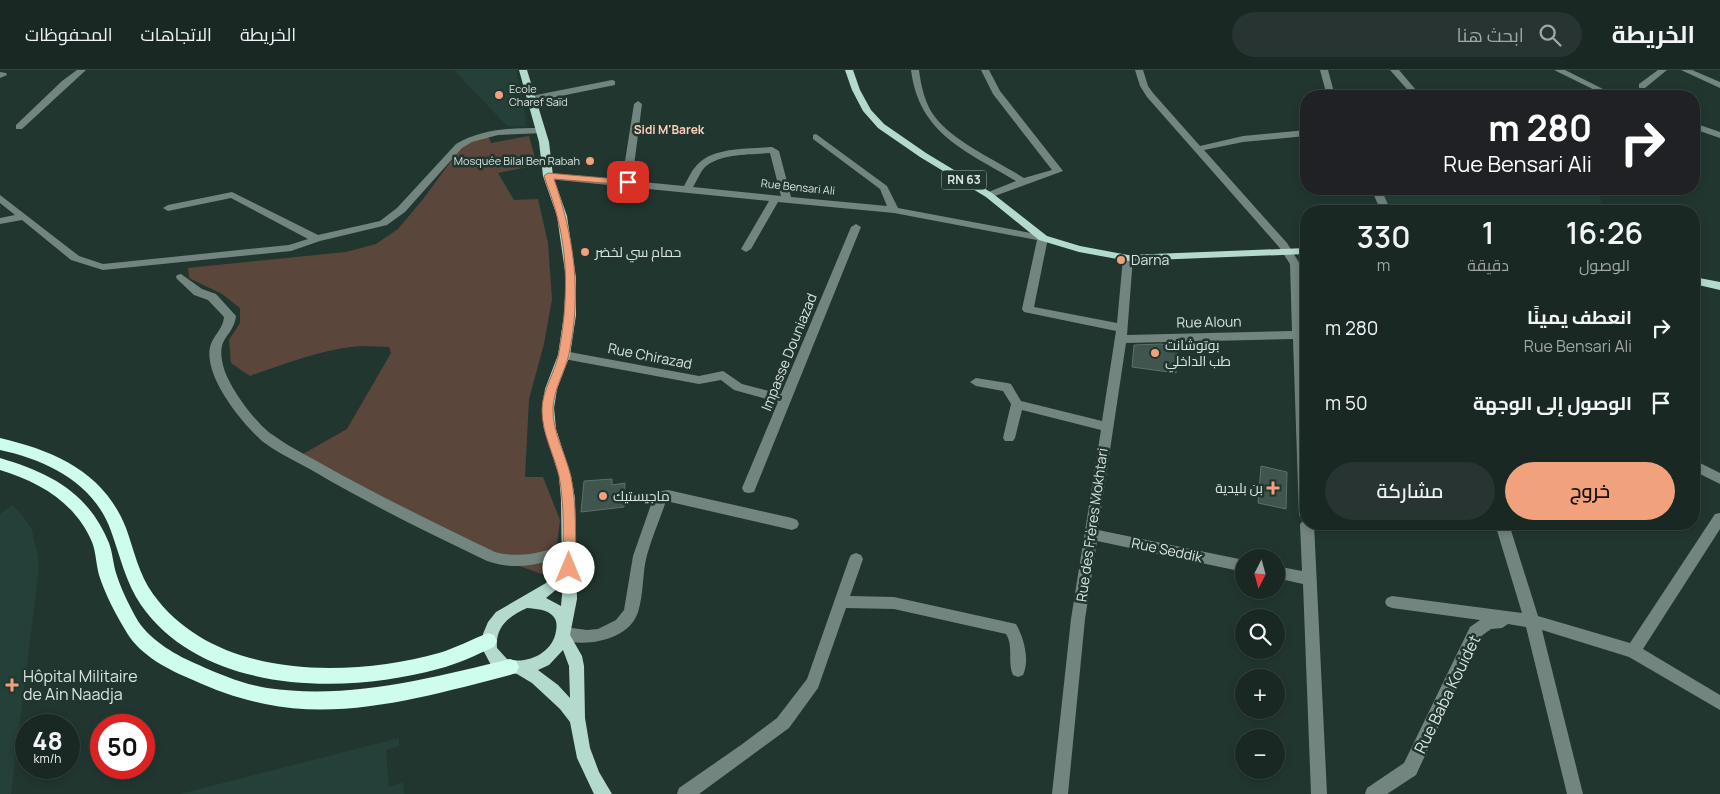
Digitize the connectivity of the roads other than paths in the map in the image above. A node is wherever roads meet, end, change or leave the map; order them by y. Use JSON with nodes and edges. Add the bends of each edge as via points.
{"nodes":[{"id":1,"x":82,"y":70,"type":"edge"},
{"id":2,"x":523,"y":70,"type":"edge"},
{"id":3,"x":849,"y":70,"type":"edge"},
{"id":4,"x":915,"y":70,"type":"edge"},
{"id":5,"x":985,"y":70,"type":"edge"},
{"id":6,"x":1140,"y":70,"type":"edge"},
{"id":7,"x":1324,"y":70,"type":"edge"},
{"id":8,"x":1394,"y":70,"type":"edge"},
{"id":9,"x":1558,"y":70,"type":"edge"},
{"id":10,"x":1663,"y":70,"type":"edge"},
{"id":11,"x":1686,"y":70,"type":"edge"},
{"id":12,"x":612,"y":84,"type":"dead end"},
{"id":13,"x":1720,"y":84,"type":"edge"},
{"id":14,"x":1642,"y":86,"type":"dead end"},
{"id":15,"x":1329,"y":90,"type":"edge"},
{"id":16,"x":1412,"y":90,"type":"edge"},
{"id":17,"x":1600,"y":90,"type":"edge"},
{"id":18,"x":531,"y":99,"type":"junction"},
{"id":19,"x":638,"y":104,"type":"dead end"},
{"id":20,"x":19,"y":127,"type":"dead end"},
{"id":21,"x":1700,"y":128,"type":"edge"},
{"id":22,"x":540,"y":131,"type":"junction"},
{"id":23,"x":1300,"y":134,"type":"edge"},
{"id":24,"x":1720,"y":135,"type":"edge"},
{"id":25,"x":816,"y":137,"type":"dead end"},
{"id":26,"x":1198,"y":149,"type":"junction"},
{"id":27,"x":548,"y":176,"type":"junction"},
{"id":28,"x":1023,"y":181,"type":"junction"},
{"id":29,"x":628,"y":182,"type":"junction"},
{"id":30,"x":688,"y":188,"type":"junction"},
{"id":31,"x":989,"y":195,"type":"junction"},
{"id":32,"x":0,"y":198,"type":"edge"},
{"id":33,"x":781,"y":198,"type":"junction"},
{"id":34,"x":168,"y":208,"type":"dead end"},
{"id":35,"x":894,"y":210,"type":"junction"},
{"id":36,"x":24,"y":217,"type":"junction"},
{"id":37,"x":0,"y":221,"type":"edge"},
{"id":38,"x":856,"y":227,"type":"dead end"},
{"id":39,"x":1043,"y":238,"type":"junction"},
{"id":40,"x":316,"y":239,"type":"junction"},
{"id":41,"x":746,"y":249,"type":"dead end"},
{"id":42,"x":1288,"y":251,"type":"junction"},
{"id":43,"x":1300,"y":251,"type":"edge"},
{"id":44,"x":1128,"y":258,"type":"junction"},
{"id":45,"x":181,"y":277,"type":"dead end"},
{"id":46,"x":1700,"y":284,"type":"edge"},
{"id":47,"x":1720,"y":286,"type":"edge"},
{"id":48,"x":1300,"y":317,"type":"edge"},
{"id":49,"x":1121,"y":334,"type":"junction"},
{"id":50,"x":1300,"y":335,"type":"edge"},
{"id":51,"x":564,"y":355,"type":"junction"},
{"id":52,"x":976,"y":382,"type":"dead end"},
{"id":53,"x":786,"y":400,"type":"junction"},
{"id":54,"x":1017,"y":404,"type":"junction"},
{"id":55,"x":1106,"y":427,"type":"junction"},
{"id":56,"x":1009,"y":438,"type":"dead end"},
{"id":57,"x":0,"y":444,"type":"edge"},
{"id":58,"x":0,"y":464,"type":"edge"},
{"id":59,"x":1700,"y":468,"type":"edge"},
{"id":60,"x":1720,"y":479,"type":"edge"},
{"id":61,"x":750,"y":488,"type":"dead end"},
{"id":62,"x":1720,"y":518,"type":"edge"},
{"id":63,"x":792,"y":524,"type":"dead end"},
{"id":64,"x":1307,"y":530,"type":"edge"},
{"id":65,"x":1504,"y":530,"type":"edge"},
{"id":66,"x":1090,"y":534,"type":"junction"},
{"id":67,"x":569,"y":548,"type":"junction"},
{"id":68,"x":856,"y":559,"type":"dead end"},
{"id":69,"x":1235,"y":564,"type":"edge"},
{"id":70,"x":569,"y":568,"type":"junction"},
{"id":71,"x":1285,"y":574,"type":"edge"},
{"id":72,"x":1309,"y":579,"type":"junction"},
{"id":73,"x":527,"y":602,"type":"junction"},
{"id":74,"x":842,"y":602,"type":"junction"},
{"id":75,"x":1392,"y":602,"type":"dead end"},
{"id":76,"x":1532,"y":621,"type":"junction"},
{"id":77,"x":564,"y":632,"type":"junction"},
{"id":78,"x":488,"y":641,"type":"junction"},
{"id":79,"x":1633,"y":651,"type":"junction"},
{"id":80,"x":515,"y":668,"type":"junction"},
{"id":81,"x":1018,"y":670,"type":"dead end"},
{"id":82,"x":1720,"y":703,"type":"edge"},
{"id":83,"x":577,"y":720,"type":"junction"},
{"id":84,"x":604,"y":794,"type":"edge"},
{"id":85,"x":685,"y":794,"type":"edge"},
{"id":86,"x":1060,"y":794,"type":"edge"},
{"id":87,"x":1319,"y":794,"type":"edge"},
{"id":88,"x":1373,"y":794,"type":"edge"},
{"id":89,"x":1575,"y":794,"type":"edge"}],
"edges":[{"from":1,"to":20,"type":"street"},
{"from":2,"to":18,"type":"main road"},
{"from":3,"to":31,"type":"main road","number":"RN 63","via":[[867,111],[881,126]]},
{"from":4,"to":28,"type":"street","via":[[917,90],[934,121]]},
{"from":5,"to":28,"type":"street","via":[[996,92],[1058,171]]},
{"from":6,"to":26,"type":"street","via":[[1150,95]]},
{"from":7,"to":15,"type":"street"},
{"from":8,"to":16,"type":"street"},
{"from":9,"to":17,"type":"street"},
{"from":10,"to":14,"type":"street"},
{"from":11,"to":13,"type":"street"},
{"from":12,"to":18,"type":"street"},
{"from":18,"to":22,"type":"main road"},
{"from":19,"to":29,"type":"street"},
{"from":21,"to":24,"type":"street"},
{"from":22,"to":27,"type":"main road"},
{"from":22,"to":40,"type":"street","via":[[490,132],[470,139],[459,146],[401,210],[383,223]]},
{"from":23,"to":26,"type":"street","via":[[1243,139]]},
{"from":25,"to":35,"type":"street","via":[[884,188]]},
{"from":26,"to":42,"type":"street"},
{"from":27,"to":29,"type":"street","name":"Rue Bensari Ali"},
{"from":27,"to":51,"type":"main road","via":[[562,216],[571,278]]},
{"from":28,"to":31,"type":"street"},
{"from":29,"to":30,"type":"street","name":"Rue Bensari Ali"},
{"from":30,"to":33,"type":"street","name":"Rue Bensari Ali"},
{"from":30,"to":33,"type":"street","via":[[708,160],[772,150]]},
{"from":31,"to":39,"type":"main road","number":"RN 63"},
{"from":32,"to":36,"type":"street"},
{"from":33,"to":35,"type":"street","name":"Rue Bensari Ali"},
{"from":33,"to":41,"type":"street"},
{"from":34,"to":40,"type":"street","via":[[232,195]]},
{"from":35,"to":39,"type":"street","name":"Rue Bensari Ali"},
{"from":36,"to":37,"type":"street"},
{"from":36,"to":40,"type":"street","via":[[75,258],[104,267],[291,248]]},
{"from":38,"to":53,"type":"street","name":"Impasse Douniazad"},
{"from":39,"to":44,"type":"main road","number":"RN 63"},
{"from":39,"to":49,"type":"street","name":"Rue Aloun","via":[[1028,309]]},
{"from":42,"to":43,"type":"main road","number":"RN 63"},
{"from":42,"to":44,"type":"main road","number":"RN 63"},
{"from":42,"to":48,"type":"street","via":[[1294,264]]},
{"from":44,"to":49,"type":"street","name":"Rue des Frères Mokhtari"},
{"from":45,"to":67,"type":"street","via":[[198,292],[212,297],[230,316],[229,324],[218,338],[215,350],[217,366],[238,406],[267,438],[374,500],[492,557],[525,562]]},
{"from":46,"to":47,"type":"main road"},
{"from":49,"to":50,"type":"street","name":"Rue Aloun"},
{"from":49,"to":55,"type":"street","name":"Rue des Frères Mokhtari"},
{"from":51,"to":53,"type":"street","name":"Rue Chirazad","via":[[699,380],[723,375],[738,387]]},
{"from":51,"to":67,"type":"main road","via":[[551,389],[548,414],[565,476]]},
{"from":52,"to":54,"type":"street","via":[[1007,387]]},
{"from":53,"to":61,"type":"street","name":"Impasse Douniazad"},
{"from":54,"to":55,"type":"street"},
{"from":54,"to":56,"type":"street"},
{"from":55,"to":66,"type":"street","name":"Rue des Frères Mokhtari"},
{"from":57,"to":78,"type":"highway","via":[[28,451],[60,465],[100,496],[115,520],[131,570],[148,601],[192,641],[234,661],[284,674],[357,676],[386,673],[440,660]]},
{"from":58,"to":80,"type":"highway","via":[[41,478],[77,503],[97,535],[109,576],[133,629],[167,659],[212,681],[266,697],[356,700],[415,691]]},
{"from":59,"to":60,"type":"street"},
{"from":62,"to":79,"type":"street"},
{"from":63,"to":77,"type":"street","via":[[661,496],[640,556],[631,612],[621,625],[600,635],[587,637]]},
{"from":64,"to":72,"type":"street"},
{"from":65,"to":76,"type":"street"},
{"from":66,"to":69,"type":"street","name":"Rue Seddik"},
{"from":66,"to":86,"type":"street","name":"Rue des Frères Mokhtari"},
{"from":67,"to":70,"type":"main road"},
{"from":68,"to":74,"type":"street"},
{"from":70,"to":73,"type":"main road","via":[[550,587]]},
{"from":70,"to":77,"type":"main road","via":[[570,599]]},
{"from":71,"to":72,"type":"street"},
{"from":72,"to":87,"type":"street"},
{"from":73,"to":77,"type":"main road","via":[[549,604],[557,610],[563,617]]},
{"from":73,"to":78,"type":"main road","via":[[501,616]]},
{"from":74,"to":81,"type":"street","via":[[894,603],[1011,629],[1017,639]]},
{"from":74,"to":85,"type":"street","via":[[813,683],[783,722]]},
{"from":75,"to":76,"type":"street"},
{"from":76,"to":79,"type":"street"},
{"from":76,"to":88,"type":"street","name":"Rue Baba Kouidet","via":[[1488,623],[1475,632],[1410,768]]},
{"from":76,"to":89,"type":"street"},
{"from":77,"to":80,"type":"main road","via":[[559,647],[542,662]]},
{"from":77,"to":83,"type":"main road","via":[[578,668]]},
{"from":78,"to":80,"type":"main road","via":[[494,658]]},
{"from":79,"to":82,"type":"street"},
{"from":80,"to":83,"type":"main road","via":[[538,677],[553,689]]},
{"from":83,"to":84,"type":"main road","via":[[593,781]]}]}
